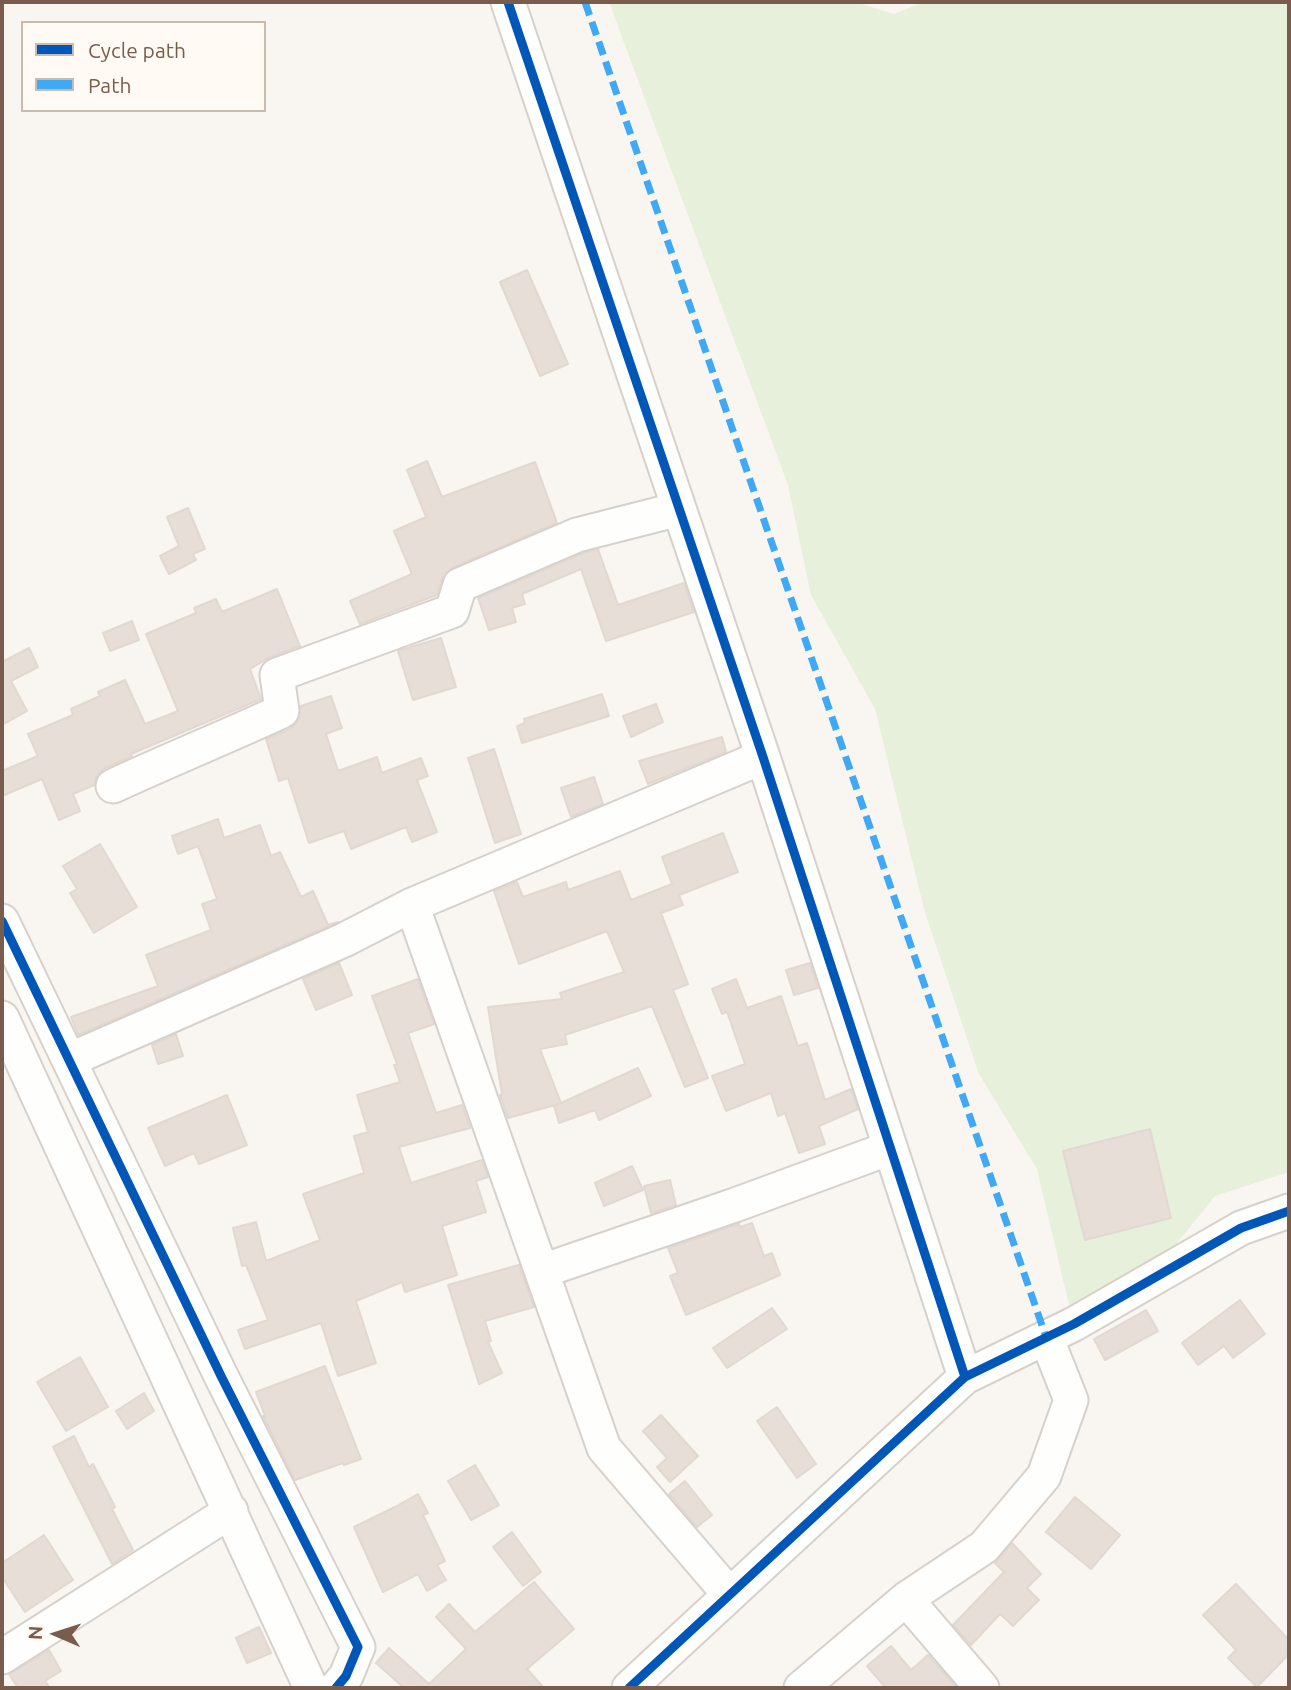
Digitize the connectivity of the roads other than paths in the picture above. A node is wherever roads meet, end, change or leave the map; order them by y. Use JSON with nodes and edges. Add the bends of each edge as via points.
{"nodes":[{"id":1,"x":508,"y":2,"type":"edge"},
{"id":2,"x":679,"y":509,"type":"junction"},
{"id":3,"x":763,"y":757,"type":"junction"},
{"id":4,"x":113,"y":786,"type":"dead end"},
{"id":5,"x":412,"y":905,"type":"junction"},
{"id":6,"x":2,"y":921,"type":"edge"},
{"id":7,"x":2,"y":1018,"type":"edge"},
{"id":8,"x":69,"y":1060,"type":"junction"},
{"id":9,"x":890,"y":1148,"type":"junction"},
{"id":10,"x":1289,"y":1211,"type":"edge"},
{"id":11,"x":542,"y":1271,"type":"junction"},
{"id":12,"x":1046,"y":1338,"type":"junction"},
{"id":13,"x":965,"y":1377,"type":"junction"},
{"id":14,"x":231,"y":1511,"type":"junction"},
{"id":15,"x":729,"y":1594,"type":"junction"},
{"id":16,"x":906,"y":1599,"type":"junction"},
{"id":17,"x":2,"y":1657,"type":"edge"},
{"id":18,"x":311,"y":1688,"type":"edge"},
{"id":19,"x":336,"y":1688,"type":"edge"},
{"id":20,"x":629,"y":1688,"type":"edge"},
{"id":21,"x":801,"y":1688,"type":"edge"},
{"id":22,"x":982,"y":1688,"type":"edge"}],
"edges":[{"from":1,"to":2,"type":"street"},
{"from":2,"to":3,"type":"street"},
{"from":2,"to":4,"type":"street","via":[[577,536],[460,584],[452,611],[277,675],[282,711]]},
{"from":3,"to":5,"type":"street"},
{"from":3,"to":9,"type":"street"},
{"from":5,"to":8,"type":"street","via":[[344,940]]},
{"from":5,"to":11,"type":"street"},
{"from":6,"to":8,"type":"street"},
{"from":7,"to":14,"type":"street"},
{"from":8,"to":19,"type":"street","via":[[358,1647]]},
{"from":9,"to":11,"type":"street"},
{"from":9,"to":13,"type":"street"},
{"from":10,"to":12,"type":"street","via":[[1241,1228]]},
{"from":11,"to":15,"type":"street","via":[[604,1448]]},
{"from":12,"to":13,"type":"street"},
{"from":12,"to":16,"type":"street","via":[[1071,1400],[1044,1476],[984,1547]]},
{"from":13,"to":15,"type":"street"},
{"from":14,"to":17,"type":"street"},
{"from":14,"to":18,"type":"street"},
{"from":15,"to":20,"type":"street"},
{"from":16,"to":21,"type":"street"},
{"from":16,"to":22,"type":"street"}]}
